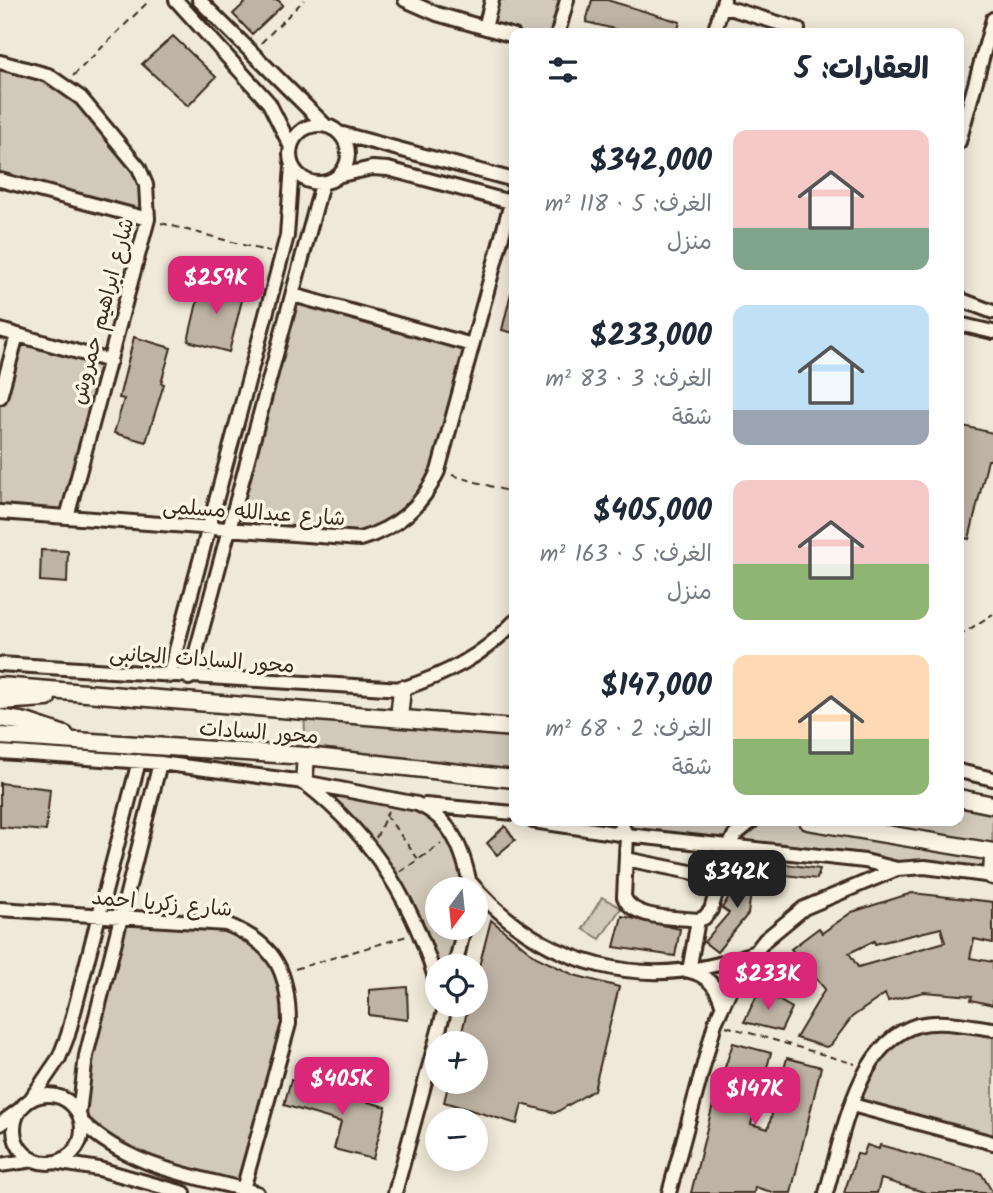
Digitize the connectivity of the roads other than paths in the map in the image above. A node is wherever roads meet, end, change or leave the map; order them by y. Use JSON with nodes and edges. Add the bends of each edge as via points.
{"nodes":[{"id":1,"x":176,"y":0,"type":"edge"},
{"id":2,"x":199,"y":0,"type":"edge"},
{"id":3,"x":405,"y":0,"type":"edge"},
{"id":4,"x":492,"y":0,"type":"edge"},
{"id":5,"x":567,"y":0,"type":"edge"},
{"id":6,"x":723,"y":3,"type":"edge"},
{"id":7,"x":993,"y":19,"type":"edge"},
{"id":8,"x":485,"y":28,"type":"junction"},
{"id":9,"x":559,"y":28,"type":"edge"},
{"id":10,"x":716,"y":28,"type":"edge"},
{"id":11,"x":795,"y":28,"type":"edge"},
{"id":12,"x":509,"y":35,"type":"edge"},
{"id":13,"x":0,"y":62,"type":"edge"},
{"id":14,"x":964,"y":124,"type":"edge"},
{"id":15,"x":326,"y":126,"type":"junction"},
{"id":16,"x":339,"y":133,"type":"junction"},
{"id":17,"x":291,"y":147,"type":"junction"},
{"id":18,"x":292,"y":165,"type":"junction"},
{"id":19,"x":341,"y":175,"type":"junction"},
{"id":20,"x":509,"y":179,"type":"edge"},
{"id":21,"x":0,"y":180,"type":"edge"},
{"id":22,"x":322,"y":184,"type":"junction"},
{"id":23,"x":509,"y":198,"type":"edge"},
{"id":24,"x":509,"y":216,"type":"edge"},
{"id":25,"x":148,"y":219,"type":"junction"},
{"id":26,"x":293,"y":295,"type":"junction"},
{"id":27,"x":964,"y":301,"type":"edge"},
{"id":28,"x":993,"y":312,"type":"edge"},
{"id":29,"x":964,"y":325,"type":"edge"},
{"id":30,"x":0,"y":330,"type":"edge"},
{"id":31,"x":993,"y":332,"type":"edge"},
{"id":32,"x":17,"y":335,"type":"junction"},
{"id":33,"x":472,"y":345,"type":"junction"},
{"id":34,"x":110,"y":361,"type":"junction"},
{"id":35,"x":0,"y":397,"type":"edge"},
{"id":36,"x":0,"y":512,"type":"edge"},
{"id":37,"x":67,"y":517,"type":"junction"},
{"id":38,"x":208,"y":528,"type":"junction"},
{"id":39,"x":228,"y":530,"type":"junction"},
{"id":40,"x":509,"y":627,"type":"edge"},
{"id":41,"x":0,"y":664,"type":"edge"},
{"id":42,"x":169,"y":676,"type":"junction"},
{"id":43,"x":189,"y":678,"type":"junction"},
{"id":44,"x":0,"y":686,"type":"edge"},
{"id":45,"x":402,"y":690,"type":"junction"},
{"id":46,"x":77,"y":693,"type":"junction"},
{"id":47,"x":0,"y":701,"type":"edge"},
{"id":48,"x":0,"y":718,"type":"edge"},
{"id":49,"x":399,"y":718,"type":"junction"},
{"id":50,"x":509,"y":726,"type":"edge"},
{"id":51,"x":0,"y":736,"type":"edge"},
{"id":52,"x":76,"y":740,"type":"junction"},
{"id":53,"x":0,"y":752,"type":"edge"},
{"id":54,"x":306,"y":756,"type":"junction"},
{"id":55,"x":139,"y":761,"type":"junction"},
{"id":56,"x":160,"y":763,"type":"junction"},
{"id":57,"x":964,"y":772,"type":"edge"},
{"id":58,"x":509,"y":778,"type":"edge"},
{"id":59,"x":993,"y":779,"type":"edge"},
{"id":60,"x":304,"y":782,"type":"junction"},
{"id":61,"x":964,"y":799,"type":"edge"},
{"id":62,"x":417,"y":804,"type":"junction"},
{"id":63,"x":993,"y":805,"type":"edge"},
{"id":64,"x":509,"y":813,"type":"edge"},
{"id":65,"x":567,"y":826,"type":"edge"},
{"id":66,"x":622,"y":826,"type":"edge"},
{"id":67,"x":746,"y":826,"type":"edge"},
{"id":68,"x":836,"y":826,"type":"edge"},
{"id":69,"x":627,"y":835,"type":"junction"},
{"id":70,"x":730,"y":845,"type":"junction"},
{"id":71,"x":993,"y":854,"type":"edge"},
{"id":72,"x":626,"y":859,"type":"junction"},
{"id":73,"x":897,"y":869,"type":"junction"},
{"id":74,"x":993,"y":876,"type":"edge"},
{"id":75,"x":469,"y":877,"type":"edge"},
{"id":76,"x":720,"y":878,"type":"junction"},
{"id":77,"x":488,"y":901,"type":"edge"},
{"id":78,"x":0,"y":909,"type":"edge"},
{"id":79,"x":101,"y":916,"type":"junction"},
{"id":80,"x":122,"y":917,"type":"junction"},
{"id":81,"x":698,"y":920,"type":"junction"},
{"id":82,"x":754,"y":953,"type":"junction"},
{"id":83,"x":426,"y":954,"type":"edge"},
{"id":84,"x":689,"y":971,"type":"junction"},
{"id":85,"x":722,"y":1004,"type":"junction"},
{"id":86,"x":441,"y":1017,"type":"edge"},
{"id":87,"x":993,"y":1030,"type":"edge"},
{"id":88,"x":30,"y":1099,"type":"junction"},
{"id":89,"x":852,"y":1105,"type":"junction"},
{"id":90,"x":19,"y":1110,"type":"junction"},
{"id":91,"x":81,"y":1118,"type":"junction"},
{"id":92,"x":0,"y":1124,"type":"edge"},
{"id":93,"x":993,"y":1143,"type":"edge"},
{"id":94,"x":34,"y":1160,"type":"junction"},
{"id":95,"x":54,"y":1162,"type":"junction"},
{"id":96,"x":0,"y":1165,"type":"edge"},
{"id":97,"x":242,"y":1191,"type":"edge"},
{"id":98,"x":184,"y":1193,"type":"edge"},
{"id":99,"x":257,"y":1193,"type":"edge"},
{"id":100,"x":395,"y":1193,"type":"edge"},
{"id":101,"x":669,"y":1193,"type":"edge"},
{"id":102,"x":826,"y":1193,"type":"edge"}],
"edges":[{"from":1,"to":17,"type":"street","via":[[269,103]]},
{"from":2,"to":15,"type":"street"},
{"from":3,"to":8,"type":"street"},
{"from":4,"to":8,"type":"street"},
{"from":5,"to":9,"type":"street"},
{"from":6,"to":10,"type":"street"},
{"from":6,"to":11,"type":"street"},
{"from":7,"to":14,"type":"street"},
{"from":8,"to":12,"type":"street"},
{"from":13,"to":25,"type":"street","name":"شارع ابراهيم حمروش","via":[[65,84],[132,157],[146,185]]},
{"from":15,"to":16,"type":"street"},
{"from":15,"to":17,"type":"street","via":[[304,130]]},
{"from":16,"to":19,"type":"street","via":[[349,153]]},
{"from":16,"to":20,"type":"street"},
{"from":17,"to":18,"type":"street"},
{"from":18,"to":22,"type":"street","via":[[304,179]]},
{"from":18,"to":38,"type":"street","via":[[291,213],[282,255]]},
{"from":19,"to":22,"type":"street"},
{"from":19,"to":23,"type":"street","via":[[388,169]]},
{"from":21,"to":25,"type":"street"},
{"from":22,"to":26,"type":"street"},
{"from":24,"to":33,"type":"street","name":"شارع عبدالله مسلمى"},
{"from":25,"to":34,"type":"street","name":"شارع ابراهيم حمروش"},
{"from":26,"to":33,"type":"street"},
{"from":26,"to":39,"type":"street"},
{"from":27,"to":28,"type":"street"},
{"from":29,"to":31,"type":"street"},
{"from":30,"to":32,"type":"street"},
{"from":32,"to":34,"type":"street"},
{"from":32,"to":35,"type":"street"},
{"from":33,"to":39,"type":"street","name":"شارع عبدالله مسلمى","via":[[438,471],[408,515],[360,539]]},
{"from":34,"to":37,"type":"street","name":"شارع ابراهيم حمروش"},
{"from":36,"to":37,"type":"street","name":"شارع عبدالله مسلمى"},
{"from":37,"to":38,"type":"street","name":"شارع عبدالله مسلمى"},
{"from":38,"to":39,"type":"street","name":"شارع عبدالله مسلمى"},
{"from":38,"to":42,"type":"street"},
{"from":39,"to":43,"type":"street"},
{"from":40,"to":45,"type":"street","via":[[474,659]]},
{"from":41,"to":42,"type":"street","name":"محور السادات الجانبى"},
{"from":42,"to":43,"type":"street","name":"محور السادات الجانبى"},
{"from":43,"to":45,"type":"street","name":"محور السادات الجانبى"},
{"from":44,"to":46,"type":"main road","name":"محور السادات"},
{"from":45,"to":49,"type":"main road"},
{"from":46,"to":47,"type":"main road"},
{"from":46,"to":49,"type":"main road","name":"محور السادات"},
{"from":48,"to":52,"type":"main road"},
{"from":49,"to":50,"type":"main road","name":"محور السادات"},
{"from":51,"to":52,"type":"main road","name":"محور السادات"},
{"from":52,"to":54,"type":"main road","name":"محور السادات"},
{"from":53,"to":55,"type":"street"},
{"from":54,"to":58,"type":"main road","name":"محور السادات"},
{"from":54,"to":60,"type":"main road"},
{"from":55,"to":56,"type":"street"},
{"from":55,"to":79,"type":"street"},
{"from":56,"to":60,"type":"street"},
{"from":56,"to":80,"type":"street"},
{"from":57,"to":59,"type":"street"},
{"from":60,"to":62,"type":"street"},
{"from":60,"to":83,"type":"street","via":[[372,849],[391,878]]},
{"from":61,"to":63,"type":"main road"},
{"from":62,"to":64,"type":"street"},
{"from":62,"to":75,"type":"street","via":[[434,813],[454,835]]},
{"from":65,"to":69,"type":"street"},
{"from":66,"to":69,"type":"street"},
{"from":67,"to":70,"type":"street"},
{"from":68,"to":71,"type":"main road"},
{"from":69,"to":70,"type":"street"},
{"from":69,"to":72,"type":"street"},
{"from":70,"to":73,"type":"street","via":[[866,861]]},
{"from":70,"to":76,"type":"street"},
{"from":71,"to":74,"type":"main road"},
{"from":72,"to":76,"type":"street"},
{"from":72,"to":81,"type":"street","via":[[624,897],[631,908]]},
{"from":73,"to":74,"type":"street","via":[[925,867]]},
{"from":73,"to":82,"type":"street","via":[[804,908]]},
{"from":76,"to":81,"type":"street","via":[[710,913]]},
{"from":77,"to":84,"type":"street","via":[[518,928],[578,959],[644,972]]},
{"from":78,"to":79,"type":"street","name":"شارع زكريا احمد"},
{"from":79,"to":80,"type":"street","name":"شارع زكريا احمد"},
{"from":79,"to":88,"type":"street","via":[[68,1035]]},
{"from":80,"to":91,"type":"street","via":[[86,1056]]},
{"from":80,"to":97,"type":"street","name":"شارع زكريا احمد","via":[[226,924],[251,933],[270,950],[283,973],[289,1024]]},
{"from":81,"to":84,"type":"street"},
{"from":82,"to":84,"type":"street"},
{"from":82,"to":85,"type":"street"},
{"from":84,"to":85,"type":"street","via":[[708,979]]},
{"from":85,"to":101,"type":"street"},
{"from":86,"to":100,"type":"street"},
{"from":87,"to":89,"type":"street","via":[[939,1023],[897,1035],[880,1049]]},
{"from":88,"to":90,"type":"street"},
{"from":88,"to":91,"type":"street","via":[[41,1095],[63,1098]]},
{"from":89,"to":93,"type":"street"},
{"from":89,"to":102,"type":"street"},
{"from":90,"to":92,"type":"street"},
{"from":90,"to":94,"type":"street","via":[[17,1144]]},
{"from":91,"to":95,"type":"street","via":[[82,1133],[73,1152]]},
{"from":91,"to":97,"type":"street","via":[[113,1148],[130,1157]]},
{"from":94,"to":95,"type":"street"},
{"from":94,"to":96,"type":"street"},
{"from":95,"to":98,"type":"street","via":[[99,1169]]},
{"from":97,"to":99,"type":"street"}]}
